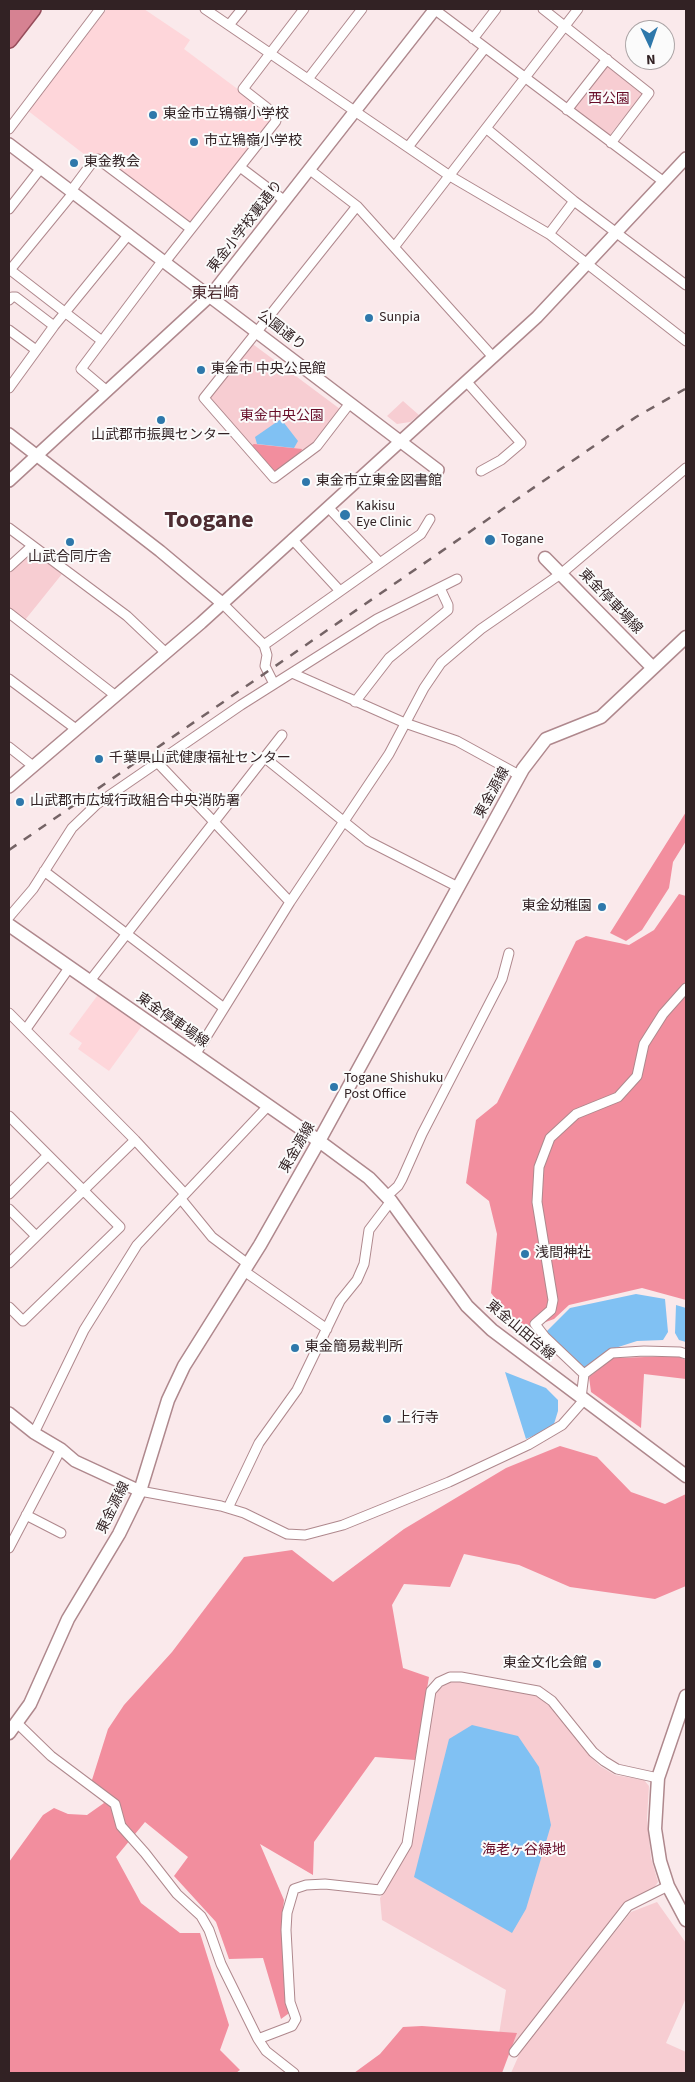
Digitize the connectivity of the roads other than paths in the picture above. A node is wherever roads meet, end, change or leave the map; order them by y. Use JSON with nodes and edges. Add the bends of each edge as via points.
{"nodes":[{"id":1,"x":18,"y":9,"type":"edge"},
{"id":2,"x":33,"y":9,"type":"edge"},
{"id":3,"x":100,"y":9,"type":"edge"},
{"id":4,"x":205,"y":9,"type":"edge"},
{"id":5,"x":242,"y":9,"type":"edge"},
{"id":6,"x":304,"y":9,"type":"edge"},
{"id":7,"x":362,"y":9,"type":"edge"},
{"id":8,"x":435,"y":9,"type":"edge"},
{"id":9,"x":496,"y":9,"type":"edge"},
{"id":10,"x":543,"y":9,"type":"edge"},
{"id":11,"x":578,"y":9,"type":"edge"},
{"id":12,"x":9,"y":21,"type":"edge"},
{"id":13,"x":229,"y":25,"type":"junction"},
{"id":14,"x":565,"y":25,"type":"junction"},
{"id":15,"x":473,"y":39,"type":"junction"},
{"id":16,"x":9,"y":40,"type":"edge"},
{"id":17,"x":485,"y":48,"type":"junction"},
{"id":18,"x":270,"y":53,"type":"junction"},
{"id":19,"x":607,"y":59,"type":"junction"},
{"id":20,"x":525,"y":78,"type":"junction"},
{"id":21,"x":308,"y":79,"type":"junction"},
{"id":22,"x":567,"y":110,"type":"junction"},
{"id":23,"x":355,"y":111,"type":"junction"},
{"id":24,"x":9,"y":129,"type":"edge"},
{"id":25,"x":487,"y":129,"type":"junction"},
{"id":26,"x":611,"y":143,"type":"junction"},
{"id":27,"x":9,"y":144,"type":"edge"},
{"id":28,"x":408,"y":147,"type":"junction"},
{"id":29,"x":686,"y":158,"type":"edge"},
{"id":30,"x":240,"y":167,"type":"junction"},
{"id":31,"x":41,"y":168,"type":"junction"},
{"id":32,"x":310,"y":170,"type":"junction"},
{"id":33,"x":450,"y":176,"type":"junction"},
{"id":34,"x":664,"y":182,"type":"junction"},
{"id":35,"x":72,"y":192,"type":"junction"},
{"id":36,"x":574,"y":200,"type":"junction"},
{"id":37,"x":285,"y":201,"type":"junction"},
{"id":38,"x":357,"y":206,"type":"junction"},
{"id":39,"x":9,"y":209,"type":"edge"},
{"id":40,"x":191,"y":229,"type":"junction"},
{"id":41,"x":617,"y":232,"type":"junction"},
{"id":42,"x":129,"y":234,"type":"junction"},
{"id":43,"x":549,"y":234,"type":"junction"},
{"id":44,"x":395,"y":246,"type":"junction"},
{"id":45,"x":164,"y":261,"type":"junction"},
{"id":46,"x":588,"y":264,"type":"junction"},
{"id":47,"x":10,"y":269,"type":"edge"},
{"id":48,"x":686,"y":286,"type":"edge"},
{"id":49,"x":210,"y":296,"type":"junction"},
{"id":50,"x":9,"y":300,"type":"edge"},
{"id":51,"x":66,"y":312,"type":"junction"},
{"id":52,"x":54,"y":326,"type":"junction"},
{"id":53,"x":9,"y":330,"type":"edge"},
{"id":54,"x":256,"y":332,"type":"junction"},
{"id":55,"x":686,"y":340,"type":"edge"},
{"id":56,"x":102,"y":341,"type":"junction"},
{"id":57,"x":36,"y":350,"type":"junction"},
{"id":58,"x":492,"y":357,"type":"junction"},
{"id":59,"x":466,"y":381,"type":"junction"},
{"id":60,"x":9,"y":388,"type":"edge"},
{"id":61,"x":107,"y":391,"type":"junction"},
{"id":62,"x":350,"y":403,"type":"junction"},
{"id":63,"x":9,"y":434,"type":"edge"},
{"id":64,"x":401,"y":442,"type":"junction"},
{"id":65,"x":36,"y":455,"type":"junction"},
{"id":66,"x":686,"y":468,"type":"edge"},
{"id":67,"x":438,"y":470,"type":"dead end"},
{"id":68,"x":481,"y":471,"type":"dead end"},
{"id":69,"x":9,"y":480,"type":"edge"},
{"id":70,"x":328,"y":507,"type":"junction"},
{"id":71,"x":430,"y":519,"type":"dead end"},
{"id":72,"x":9,"y":528,"type":"edge"},
{"id":73,"x":292,"y":539,"type":"junction"},
{"id":74,"x":32,"y":546,"type":"junction"},
{"id":75,"x":545,"y":558,"type":"dead end"},
{"id":76,"x":380,"y":563,"type":"junction"},
{"id":77,"x":9,"y":567,"type":"edge"},
{"id":78,"x":562,"y":573,"type":"junction"},
{"id":79,"x":457,"y":579,"type":"dead end"},
{"id":80,"x":440,"y":588,"type":"junction"},
{"id":81,"x":340,"y":591,"type":"junction"},
{"id":82,"x":222,"y":603,"type":"junction"},
{"id":83,"x":9,"y":614,"type":"edge"},
{"id":84,"x":686,"y":637,"type":"edge"},
{"id":85,"x":264,"y":645,"type":"junction"},
{"id":86,"x":166,"y":653,"type":"junction"},
{"id":87,"x":653,"y":668,"type":"junction"},
{"id":88,"x":292,"y":673,"type":"junction"},
{"id":89,"x":9,"y":679,"type":"edge"},
{"id":90,"x":274,"y":684,"type":"junction"},
{"id":91,"x":116,"y":696,"type":"junction"},
{"id":92,"x":355,"y":702,"type":"junction"},
{"id":93,"x":405,"y":723,"type":"junction"},
{"id":94,"x":76,"y":729,"type":"junction"},
{"id":95,"x":282,"y":735,"type":"dead end"},
{"id":96,"x":9,"y":747,"type":"edge"},
{"id":97,"x":265,"y":758,"type":"junction"},
{"id":98,"x":158,"y":762,"type":"junction"},
{"id":99,"x":33,"y":766,"type":"junction"},
{"id":100,"x":520,"y":775,"type":"junction"},
{"id":101,"x":9,"y":787,"type":"edge"},
{"id":102,"x":213,"y":821,"type":"junction"},
{"id":103,"x":343,"y":822,"type":"junction"},
{"id":104,"x":44,"y":871,"type":"junction"},
{"id":105,"x":458,"y":887,"type":"junction"},
{"id":106,"x":290,"y":902,"type":"junction"},
{"id":107,"x":9,"y":917,"type":"edge"},
{"id":108,"x":9,"y":925,"type":"edge"},
{"id":109,"x":128,"y":934,"type":"junction"},
{"id":110,"x":509,"y":954,"type":"dead end"},
{"id":111,"x":70,"y":968,"type":"junction"},
{"id":112,"x":89,"y":982,"type":"junction"},
{"id":113,"x":686,"y":988,"type":"edge"},
{"id":114,"x":224,"y":1008,"type":"junction"},
{"id":115,"x":9,"y":1013,"type":"edge"},
{"id":116,"x":26,"y":1029,"type":"junction"},
{"id":117,"x":195,"y":1055,"type":"junction"},
{"id":118,"x":268,"y":1106,"type":"junction"},
{"id":119,"x":9,"y":1116,"type":"edge"},
{"id":120,"x":16,"y":1123,"type":"junction"},
{"id":121,"x":9,"y":1130,"type":"edge"},
{"id":122,"x":135,"y":1140,"type":"junction"},
{"id":123,"x":319,"y":1141,"type":"junction"},
{"id":124,"x":48,"y":1154,"type":"junction"},
{"id":125,"x":83,"y":1190,"type":"junction"},
{"id":126,"x":9,"y":1194,"type":"edge"},
{"id":127,"x":183,"y":1196,"type":"junction"},
{"id":128,"x":389,"y":1198,"type":"junction"},
{"id":129,"x":9,"y":1209,"type":"edge"},
{"id":130,"x":36,"y":1236,"type":"junction"},
{"id":131,"x":9,"y":1263,"type":"edge"},
{"id":132,"x":246,"y":1267,"type":"junction"},
{"id":133,"x":9,"y":1307,"type":"edge"},
{"id":134,"x":326,"y":1329,"type":"junction"},
{"id":135,"x":686,"y":1354,"type":"edge"},
{"id":136,"x":584,"y":1374,"type":"junction"},
{"id":137,"x":582,"y":1399,"type":"junction"},
{"id":138,"x":9,"y":1414,"type":"edge"},
{"id":139,"x":34,"y":1433,"type":"junction"},
{"id":140,"x":60,"y":1449,"type":"junction"},
{"id":141,"x":686,"y":1476,"type":"edge"},
{"id":142,"x":140,"y":1491,"type":"junction"},
{"id":143,"x":228,"y":1508,"type":"junction"},
{"id":144,"x":26,"y":1515,"type":"junction"},
{"id":145,"x":61,"y":1533,"type":"dead end"},
{"id":146,"x":9,"y":1548,"type":"edge"},
{"id":147,"x":686,"y":1696,"type":"edge"},
{"id":148,"x":13,"y":1728,"type":"edge"},
{"id":149,"x":658,"y":1778,"type":"junction"},
{"id":150,"x":668,"y":1886,"type":"junction"},
{"id":151,"x":686,"y":1920,"type":"edge"},
{"id":152,"x":258,"y":2039,"type":"junction"},
{"id":153,"x":514,"y":2052,"type":"dead end"},
{"id":154,"x":294,"y":2073,"type":"edge"}],
"edges":[{"from":1,"to":12,"type":"highway"},
{"from":2,"to":16,"type":"highway"},
{"from":3,"to":24,"type":"street"},
{"from":4,"to":13,"type":"street"},
{"from":5,"to":13,"type":"street"},
{"from":6,"to":18,"type":"street"},
{"from":7,"to":21,"type":"street"},
{"from":8,"to":15,"type":"street"},
{"from":8,"to":23,"type":"street","name":"東金小学校裏通り"},
{"from":9,"to":15,"type":"street"},
{"from":10,"to":14,"type":"street"},
{"from":11,"to":14,"type":"street"},
{"from":13,"to":18,"type":"street"},
{"from":14,"to":19,"type":"street"},
{"from":14,"to":20,"type":"street"},
{"from":15,"to":17,"type":"street"},
{"from":17,"to":20,"type":"street"},
{"from":17,"to":28,"type":"street"},
{"from":18,"to":21,"type":"street"},
{"from":18,"to":30,"type":"street","via":[[243,89],[275,114],[276,121]]},
{"from":19,"to":22,"type":"street"},
{"from":19,"to":26,"type":"street","via":[[649,93]]},
{"from":20,"to":22,"type":"street"},
{"from":20,"to":25,"type":"street"},
{"from":21,"to":23,"type":"street"},
{"from":22,"to":26,"type":"street"},
{"from":23,"to":28,"type":"street"},
{"from":23,"to":32,"type":"street","name":"東金小学校裏通り"},
{"from":25,"to":33,"type":"street"},
{"from":25,"to":36,"type":"street"},
{"from":26,"to":34,"type":"street"},
{"from":27,"to":31,"type":"street","name":"公園通り"},
{"from":28,"to":33,"type":"street"},
{"from":29,"to":34,"type":"street"},
{"from":30,"to":37,"type":"street"},
{"from":30,"to":40,"type":"street"},
{"from":31,"to":35,"type":"street","name":"公園通り"},
{"from":31,"to":39,"type":"street"},
{"from":32,"to":37,"type":"street","name":"東金小学校裏通り"},
{"from":32,"to":38,"type":"street"},
{"from":33,"to":43,"type":"street"},
{"from":33,"to":44,"type":"street"},
{"from":34,"to":41,"type":"street"},
{"from":35,"to":40,"type":"street","via":[[98,158]]},
{"from":35,"to":42,"type":"street","name":"公園通り"},
{"from":35,"to":47,"type":"street"},
{"from":36,"to":41,"type":"street"},
{"from":36,"to":43,"type":"street"},
{"from":37,"to":49,"type":"street","name":"東金小学校裏通り"},
{"from":38,"to":44,"type":"street"},
{"from":38,"to":54,"type":"street"},
{"from":40,"to":45,"type":"street"},
{"from":41,"to":46,"type":"street"},
{"from":41,"to":48,"type":"street"},
{"from":42,"to":45,"type":"street","name":"公園通り"},
{"from":42,"to":51,"type":"street"},
{"from":43,"to":46,"type":"street"},
{"from":44,"to":58,"type":"street"},
{"from":45,"to":49,"type":"street","name":"公園通り"},
{"from":45,"to":56,"type":"street"},
{"from":46,"to":55,"type":"street"},
{"from":46,"to":58,"type":"street","via":[[537,317]]},
{"from":47,"to":51,"type":"street"},
{"from":49,"to":54,"type":"street","name":"公園通り"},
{"from":49,"to":61,"type":"street","name":"東金小学校裏通り"},
{"from":50,"to":52,"type":"street","via":[[16,297]]},
{"from":51,"to":52,"type":"street"},
{"from":51,"to":56,"type":"street"},
{"from":52,"to":57,"type":"street"},
{"from":53,"to":57,"type":"street"},
{"from":54,"to":62,"type":"street","name":"公園通り"},
{"from":54,"to":62,"type":"street","via":[[204,398],[274,478],[318,446]]},
{"from":56,"to":61,"type":"street","via":[[81,370]]},
{"from":57,"to":60,"type":"street"},
{"from":58,"to":59,"type":"street"},
{"from":59,"to":64,"type":"street"},
{"from":59,"to":68,"type":"street","via":[[521,444]]},
{"from":61,"to":65,"type":"street","name":"東金小学校裏通り"},
{"from":62,"to":64,"type":"street","name":"公園通り"},
{"from":63,"to":65,"type":"street"},
{"from":64,"to":67,"type":"street","name":"公園通り"},
{"from":64,"to":70,"type":"street"},
{"from":65,"to":69,"type":"street","name":"東金小学校裏通り"},
{"from":65,"to":82,"type":"street"},
{"from":66,"to":78,"type":"street"},
{"from":70,"to":73,"type":"street"},
{"from":70,"to":76,"type":"street"},
{"from":71,"to":76,"type":"street","via":[[421,534]]},
{"from":72,"to":74,"type":"street"},
{"from":73,"to":81,"type":"street"},
{"from":73,"to":82,"type":"street"},
{"from":74,"to":77,"type":"street"},
{"from":74,"to":86,"type":"street","via":[[127,616]]},
{"from":75,"to":78,"type":"main road","name":"東金停車場線"},
{"from":76,"to":81,"type":"street"},
{"from":78,"to":87,"type":"main road","name":"東金停車場線"},
{"from":78,"to":93,"type":"street","via":[[481,629],[441,663]]},
{"from":79,"to":80,"type":"street"},
{"from":80,"to":88,"type":"street","via":[[377,619]]},
{"from":80,"to":92,"type":"street","via":[[448,610],[389,658]]},
{"from":81,"to":85,"type":"street"},
{"from":82,"to":85,"type":"street"},
{"from":82,"to":86,"type":"street"},
{"from":83,"to":91,"type":"street"},
{"from":84,"to":87,"type":"main road","name":"東金源線"},
{"from":85,"to":90,"type":"street","via":[[267,655],[265,666]]},
{"from":86,"to":91,"type":"street"},
{"from":87,"to":100,"type":"main road","name":"東金源線","via":[[601,717],[546,739]]},
{"from":88,"to":90,"type":"street"},
{"from":88,"to":92,"type":"street"},
{"from":89,"to":94,"type":"street"},
{"from":90,"to":98,"type":"street"},
{"from":91,"to":94,"type":"street"},
{"from":92,"to":93,"type":"street"},
{"from":93,"to":100,"type":"street","via":[[458,741]]},
{"from":93,"to":103,"type":"street","via":[[389,754]]},
{"from":94,"to":99,"type":"street"},
{"from":95,"to":97,"type":"street"},
{"from":96,"to":99,"type":"street"},
{"from":97,"to":102,"type":"street"},
{"from":97,"to":103,"type":"street"},
{"from":98,"to":102,"type":"street"},
{"from":98,"to":104,"type":"street","via":[[84,815]]},
{"from":99,"to":101,"type":"street"},
{"from":100,"to":105,"type":"main road","name":"東金源線"},
{"from":102,"to":106,"type":"street"},
{"from":102,"to":109,"type":"street"},
{"from":103,"to":105,"type":"street","via":[[368,841]]},
{"from":103,"to":106,"type":"street"},
{"from":104,"to":107,"type":"street"},
{"from":104,"to":109,"type":"street"},
{"from":105,"to":123,"type":"main road","name":"東金源線"},
{"from":106,"to":114,"type":"street"},
{"from":108,"to":111,"type":"main road","name":"東金停車場線"},
{"from":109,"to":112,"type":"street"},
{"from":109,"to":114,"type":"street"},
{"from":110,"to":128,"type":"street","via":[[502,979],[402,1179]]},
{"from":111,"to":112,"type":"main road","name":"東金停車場線"},
{"from":111,"to":116,"type":"street"},
{"from":112,"to":117,"type":"main road","name":"東金停車場線"},
{"from":113,"to":136,"type":"street","via":[[663,1014],[644,1044],[637,1076],[618,1097],[576,1114],[550,1138],[539,1167],[537,1202],[553,1300],[551,1310],[535,1324]]},
{"from":114,"to":117,"type":"street"},
{"from":115,"to":116,"type":"street"},
{"from":116,"to":122,"type":"street"},
{"from":117,"to":118,"type":"main road","name":"東金停車場線"},
{"from":118,"to":123,"type":"main road","name":"東金停車場線"},
{"from":118,"to":127,"type":"street"},
{"from":119,"to":120,"type":"street"},
{"from":120,"to":121,"type":"street"},
{"from":120,"to":124,"type":"street"},
{"from":122,"to":125,"type":"street"},
{"from":122,"to":127,"type":"street"},
{"from":123,"to":128,"type":"main road","name":"東金山田台線"},
{"from":123,"to":132,"type":"main road","name":"東金源線"},
{"from":124,"to":125,"type":"street"},
{"from":124,"to":126,"type":"street"},
{"from":125,"to":130,"type":"street"},
{"from":125,"to":133,"type":"street","via":[[120,1227],[23,1321]]},
{"from":127,"to":132,"type":"street","via":[[212,1237]]},
{"from":127,"to":139,"type":"street","via":[[137,1245],[99,1303]]},
{"from":128,"to":134,"type":"street","via":[[369,1230],[364,1264],[357,1280],[340,1301]]},
{"from":128,"to":137,"type":"main road","name":"東金山田台線","via":[[467,1306],[492,1330]]},
{"from":129,"to":130,"type":"street"},
{"from":130,"to":131,"type":"street"},
{"from":132,"to":134,"type":"street"},
{"from":132,"to":142,"type":"main road","name":"東金源線","via":[[178,1379],[161,1420]]},
{"from":134,"to":143,"type":"street","via":[[297,1390],[259,1443]]},
{"from":135,"to":136,"type":"street","via":[[644,1350],[612,1353]]},
{"from":136,"to":137,"type":"street"},
{"from":137,"to":141,"type":"main road","name":"東金山田台線"},
{"from":137,"to":143,"type":"street","via":[[562,1425],[544,1437],[449,1482],[343,1525],[305,1536],[287,1534]]},
{"from":138,"to":139,"type":"street"},
{"from":139,"to":140,"type":"street"},
{"from":140,"to":142,"type":"street","via":[[74,1461]]},
{"from":140,"to":144,"type":"street"},
{"from":142,"to":143,"type":"street"},
{"from":142,"to":148,"type":"main road","name":"東金源線","via":[[119,1534],[68,1619],[30,1704]]},
{"from":144,"to":145,"type":"street"},
{"from":144,"to":146,"type":"street"},
{"from":147,"to":149,"type":"main road"},
{"from":148,"to":152,"type":"street","via":[[115,1804],[120,1826],[201,1916]]},
{"from":149,"to":150,"type":"main road","via":[[656,1829]]},
{"from":149,"to":152,"type":"street","via":[[617,1769],[604,1761],[552,1701],[538,1691],[461,1677],[439,1682],[431,1691],[407,1844],[380,1890],[324,1884],[294,1889],[286,1930],[290,2002],[296,2019],[292,2026]]},
{"from":150,"to":151,"type":"main road"},
{"from":150,"to":153,"type":"street","via":[[628,1906]]},
{"from":152,"to":154,"type":"street","via":[[266,2051]]}]}
